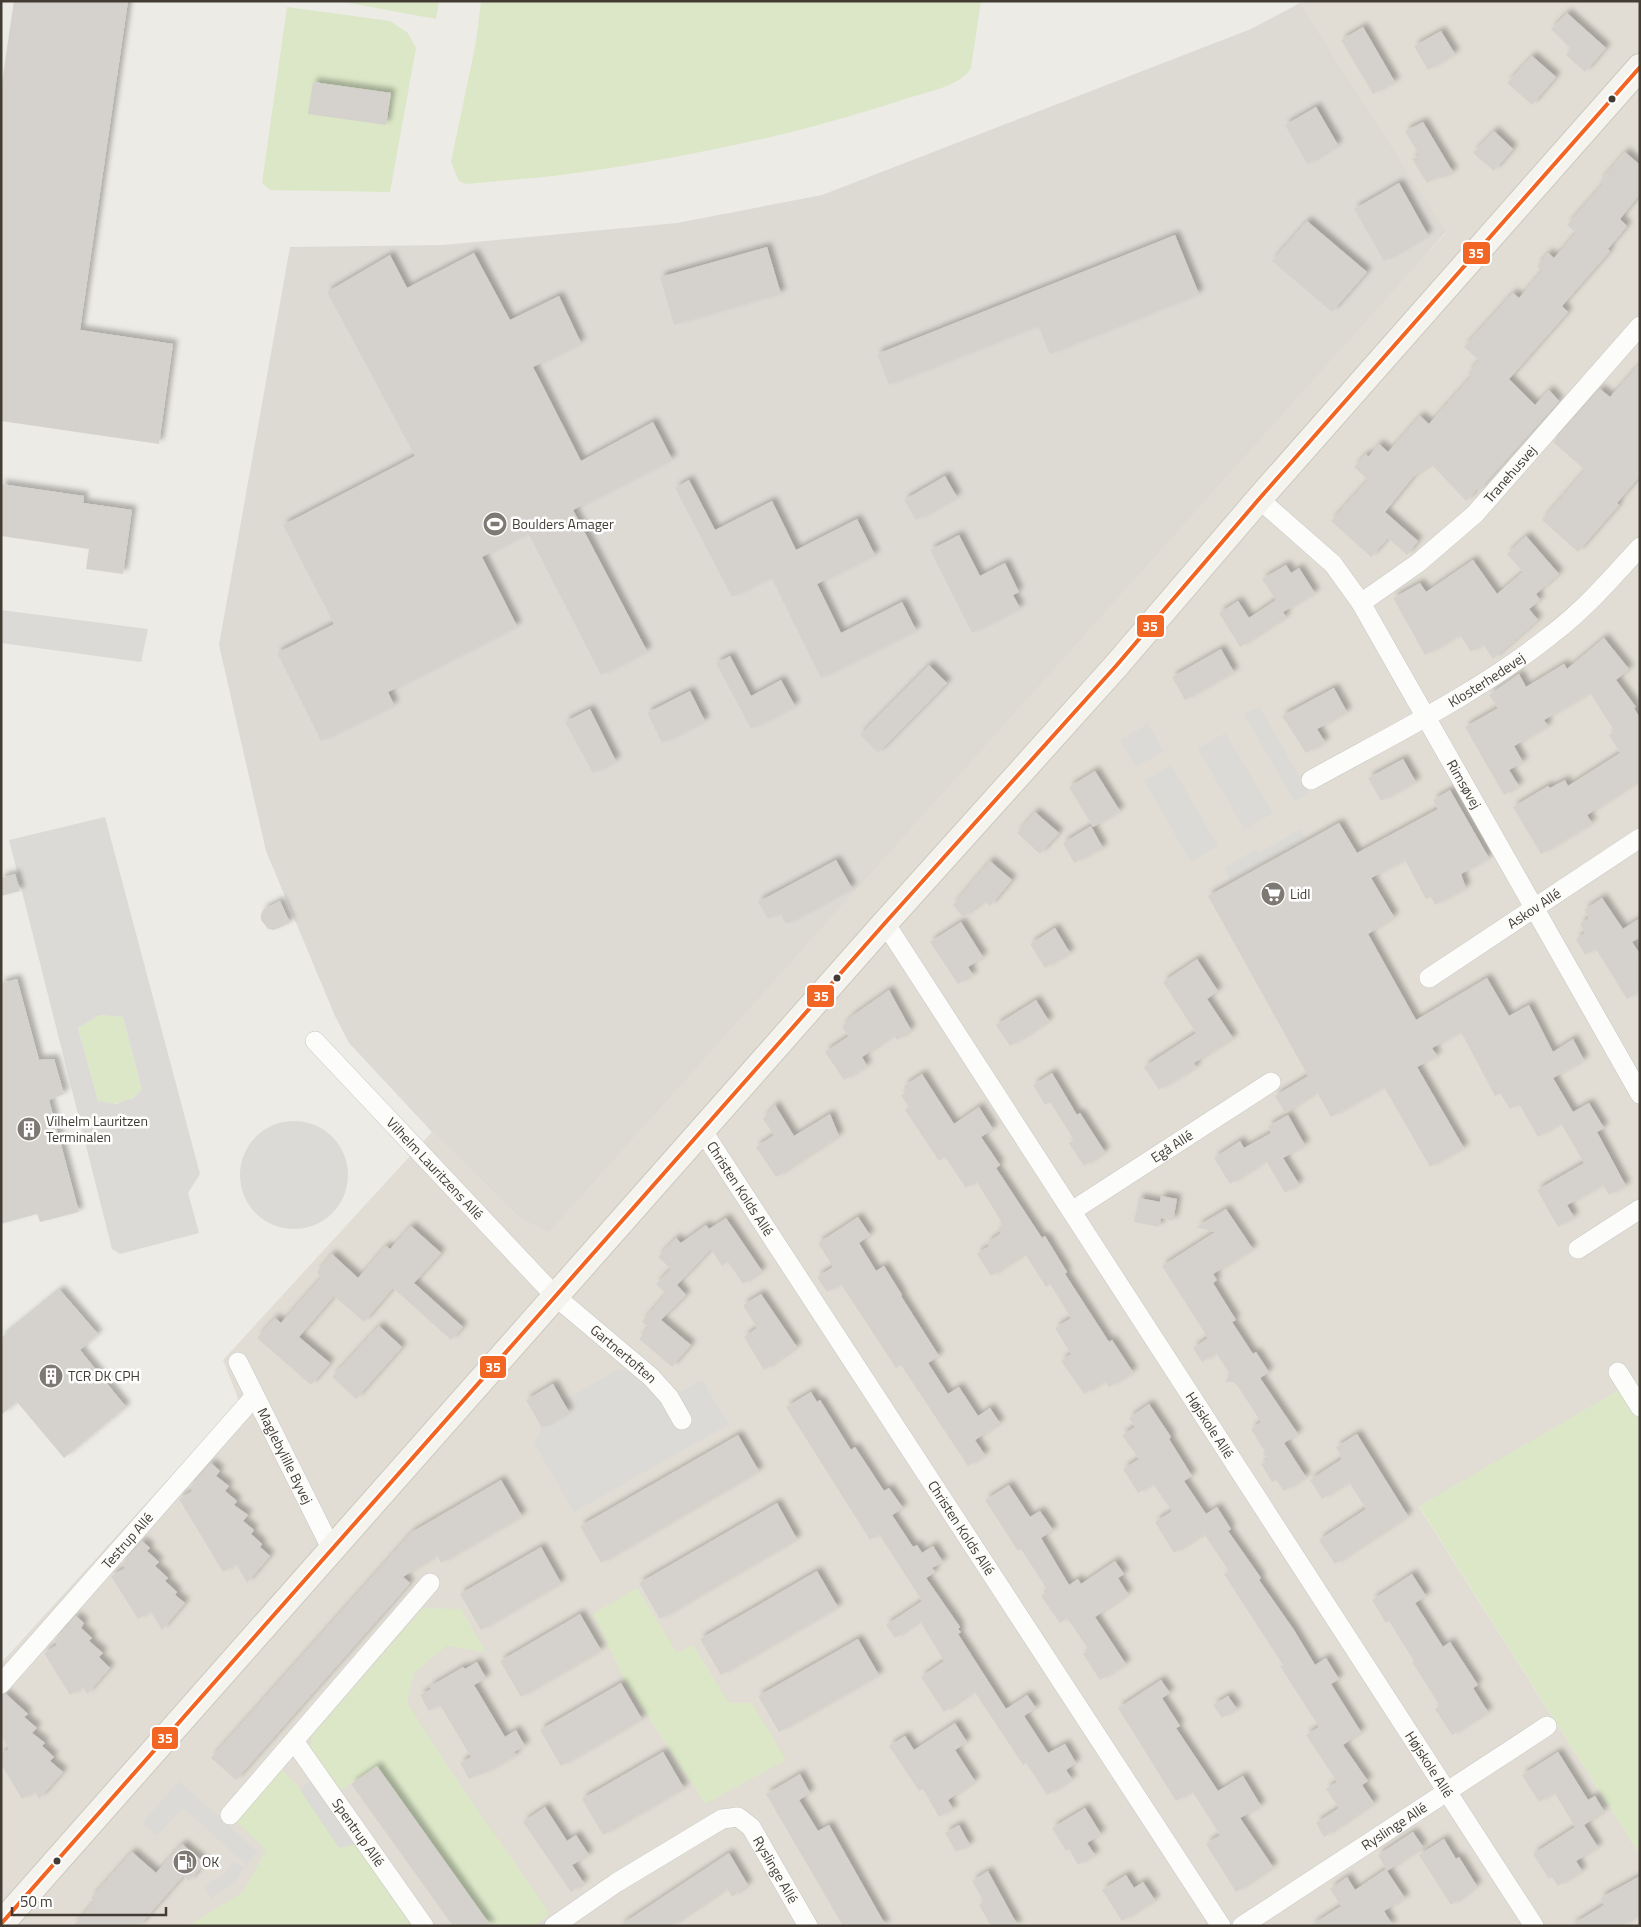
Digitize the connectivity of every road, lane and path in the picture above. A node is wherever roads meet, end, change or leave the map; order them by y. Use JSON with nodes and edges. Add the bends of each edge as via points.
{"nodes":[{"id":1,"x":1640,"y":67,"type":"edge"},
{"id":2,"x":1640,"y":326,"type":"edge"},
{"id":3,"x":1259,"y":499,"type":"junction"},
{"id":4,"x":1640,"y":548,"type":"edge"},
{"id":5,"x":1360,"y":603,"type":"junction"},
{"id":6,"x":1426,"y":716,"type":"junction"},
{"id":7,"x":1311,"y":780,"type":"dead end"},
{"id":8,"x":1640,"y":838,"type":"edge"},
{"id":9,"x":1535,"y":907,"type":"junction"},
{"id":10,"x":885,"y":923,"type":"junction"},
{"id":11,"x":1429,"y":978,"type":"dead end"},
{"id":12,"x":315,"y":1042,"type":"dead end"},
{"id":13,"x":1271,"y":1082,"type":"dead end"},
{"id":14,"x":1640,"y":1094,"type":"edge"},
{"id":15,"x":702,"y":1130,"type":"junction"},
{"id":16,"x":1640,"y":1209,"type":"edge"},
{"id":17,"x":1072,"y":1211,"type":"junction"},
{"id":18,"x":1578,"y":1250,"type":"dead end"},
{"id":19,"x":555,"y":1296,"type":"junction"},
{"id":20,"x":238,"y":1362,"type":"dead end"},
{"id":21,"x":1618,"y":1372,"type":"dead end"},
{"id":22,"x":254,"y":1397,"type":"junction"},
{"id":23,"x":1640,"y":1407,"type":"edge"},
{"id":24,"x":682,"y":1420,"type":"dead end"},
{"id":25,"x":332,"y":1550,"type":"junction"},
{"id":26,"x":430,"y":1583,"type":"dead end"},
{"id":27,"x":1,"y":1684,"type":"edge"},
{"id":28,"x":1547,"y":1726,"type":"dead end"},
{"id":29,"x":294,"y":1740,"type":"junction"},
{"id":30,"x":1446,"y":1793,"type":"junction"},
{"id":31,"x":230,"y":1815,"type":"dead end"},
{"id":32,"x":1,"y":1924,"type":"edge"},
{"id":33,"x":424,"y":1926,"type":"edge"},
{"id":34,"x":554,"y":1926,"type":"edge"},
{"id":35,"x":808,"y":1926,"type":"edge"},
{"id":36,"x":1221,"y":1926,"type":"edge"},
{"id":37,"x":1242,"y":1926,"type":"edge"},
{"id":38,"x":1534,"y":1926,"type":"edge"}],
"edges":[{"from":1,"to":3,"type":"street"},
{"from":2,"to":5,"type":"street","name":"Tranehusvej","via":[[1475,514],[1418,563]]},
{"from":3,"to":5,"type":"street","name":"Rimsøvej","via":[[1333,564]]},
{"from":3,"to":10,"type":"street","via":[[1116,666]]},
{"from":4,"to":6,"type":"street","name":"Klosterhedevej","via":[[1604,588],[1552,635],[1497,674]]},
{"from":5,"to":6,"type":"street","name":"Rimsøvej"},
{"from":6,"to":7,"type":"street","name":"Klosterhedevej"},
{"from":6,"to":9,"type":"street","name":"Rimsøvej"},
{"from":8,"to":9,"type":"street","name":"Askov Allé"},
{"from":9,"to":11,"type":"street","name":"Askov Allé"},
{"from":9,"to":14,"type":"street","name":"Rimsøvej"},
{"from":10,"to":15,"type":"street"},
{"from":10,"to":17,"type":"street","name":"Højskole Allé"},
{"from":12,"to":19,"type":"street","name":"Vilhelm Lauritzens Allé"},
{"from":13,"to":17,"type":"street","name":"Egå Allé"},
{"from":15,"to":19,"type":"street"},
{"from":15,"to":36,"type":"street","name":"Christen Kolds Allé"},
{"from":16,"to":18,"type":"street"},
{"from":17,"to":30,"type":"street","name":"Højskole Allé"},
{"from":19,"to":24,"type":"street","name":"Gartnertoften","via":[[651,1377],[669,1397]]},
{"from":19,"to":25,"type":"street"},
{"from":20,"to":22,"type":"street","name":"Maglebylille Byvej"},
{"from":21,"to":23,"type":"street"},
{"from":22,"to":25,"type":"street","name":"Maglebylille Byvej"},
{"from":22,"to":27,"type":"street","name":"Testrup Allé"},
{"from":25,"to":32,"type":"street"},
{"from":26,"to":29,"type":"street"},
{"from":28,"to":30,"type":"street","name":"Ryslinge Allé"},
{"from":29,"to":31,"type":"street"},
{"from":29,"to":33,"type":"street","name":"Spentrup Allé"},
{"from":30,"to":37,"type":"street","name":"Ryslinge Allé"},
{"from":30,"to":38,"type":"street","name":"Højskole Allé"},
{"from":34,"to":35,"type":"street","name":"Ryslinge Allé","via":[[616,1883],[722,1819],[738,1817],[750,1827]]}]}
